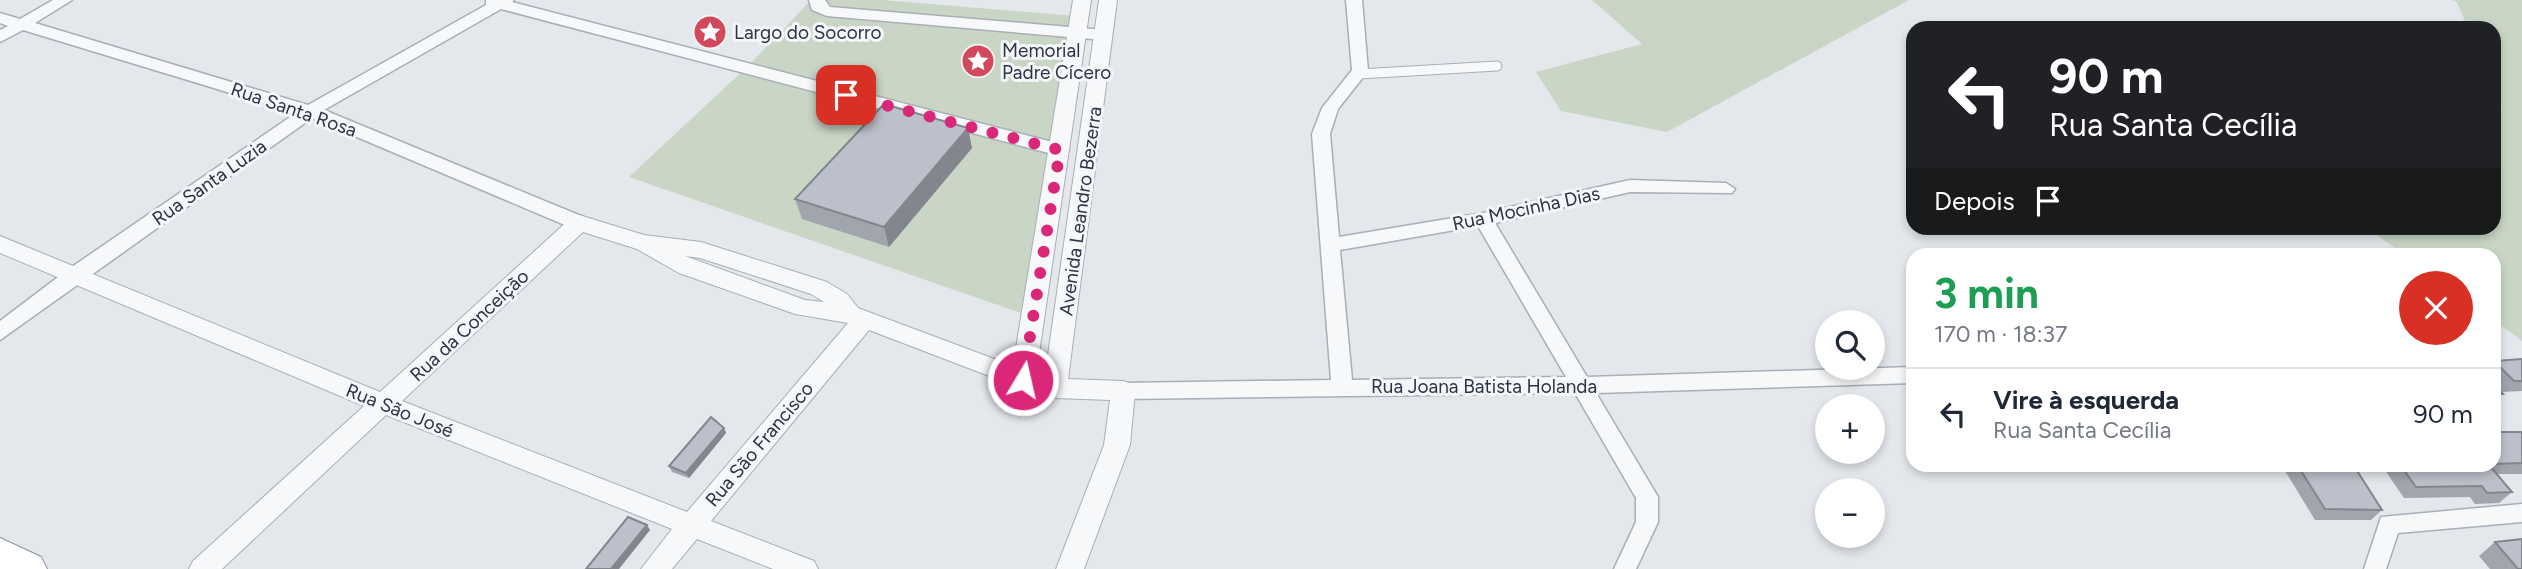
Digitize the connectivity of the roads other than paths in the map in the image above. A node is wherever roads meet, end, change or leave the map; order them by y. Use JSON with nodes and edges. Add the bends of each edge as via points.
{"nodes":[{"id":1,"x":64,"y":0,"type":"edge"},
{"id":2,"x":817,"y":0,"type":"edge"},
{"id":3,"x":1082,"y":0,"type":"edge"},
{"id":4,"x":1108,"y":0,"type":"edge"},
{"id":5,"x":1354,"y":0,"type":"edge"},
{"id":6,"x":497,"y":2,"type":"edge"},
{"id":7,"x":0,"y":18,"type":"edge"},
{"id":8,"x":23,"y":24,"type":"junction"},
{"id":9,"x":1078,"y":33,"type":"junction"},
{"id":10,"x":1104,"y":35,"type":"junction"},
{"id":11,"x":0,"y":37,"type":"edge"},
{"id":12,"x":1497,"y":66,"type":"dead end"},
{"id":13,"x":1359,"y":74,"type":"junction"},
{"id":14,"x":310,"y":111,"type":"junction"},
{"id":15,"x":1060,"y":150,"type":"junction"},
{"id":16,"x":1726,"y":189,"type":"dead end"},
{"id":17,"x":1483,"y":219,"type":"junction"},
{"id":18,"x":579,"y":223,"type":"junction"},
{"id":19,"x":0,"y":244,"type":"edge"},
{"id":20,"x":1328,"y":245,"type":"junction"},
{"id":21,"x":73,"y":276,"type":"junction"},
{"id":22,"x":857,"y":317,"type":"junction"},
{"id":23,"x":0,"y":332,"type":"edge"},
{"id":24,"x":1906,"y":375,"type":"edge"},
{"id":25,"x":1023,"y":380,"type":"junction"},
{"id":26,"x":1582,"y":385,"type":"junction"},
{"id":27,"x":1342,"y":387,"type":"junction"},
{"id":28,"x":1055,"y":388,"type":"junction"},
{"id":29,"x":1123,"y":391,"type":"junction"},
{"id":30,"x":384,"y":404,"type":"junction"},
{"id":31,"x":2522,"y":513,"type":"edge"},
{"id":32,"x":691,"y":525,"type":"junction"},
{"id":33,"x":0,"y":554,"type":"edge"},
{"id":34,"x":28,"y":569,"type":"edge"},
{"id":35,"x":203,"y":569,"type":"edge"},
{"id":36,"x":655,"y":569,"type":"edge"},
{"id":37,"x":804,"y":569,"type":"edge"},
{"id":38,"x":1070,"y":569,"type":"edge"},
{"id":39,"x":1625,"y":569,"type":"edge"},
{"id":40,"x":2375,"y":569,"type":"edge"}],
"edges":[{"from":1,"to":8,"type":"street"},
{"from":2,"to":9,"type":"street","via":[[818,7],[827,11]]},
{"from":3,"to":9,"type":"street","name":"Avenida Leandro Bezerra"},
{"from":4,"to":10,"type":"street","name":"Avenida Leandro Bezerra"},
{"from":5,"to":13,"type":"street"},
{"from":6,"to":14,"type":"street","name":"Rua Santa Luzia"},
{"from":6,"to":15,"type":"street"},
{"from":7,"to":8,"type":"street","name":"Rua Santa Rosa"},
{"from":8,"to":11,"type":"street"},
{"from":8,"to":14,"type":"street","name":"Rua Santa Rosa"},
{"from":9,"to":10,"type":"street"},
{"from":9,"to":15,"type":"street","name":"Avenida Leandro Bezerra"},
{"from":10,"to":28,"type":"street","name":"Avenida Leandro Bezerra"},
{"from":12,"to":13,"type":"lane"},
{"from":13,"to":20,"type":"street","via":[[1330,108],[1322,125]]},
{"from":14,"to":18,"type":"street","name":"Rua Santa Rosa"},
{"from":14,"to":21,"type":"street","name":"Rua Santa Luzia"},
{"from":15,"to":25,"type":"street","name":"Avenida Leandro Bezerra"},
{"from":16,"to":17,"type":"street","name":"Rua Mocinha Dias","via":[[1630,186]]},
{"from":17,"to":20,"type":"street","name":"Rua Mocinha Dias"},
{"from":17,"to":26,"type":"street"},
{"from":18,"to":22,"type":"street","via":[[644,243],[687,267],[803,308]]},
{"from":18,"to":30,"type":"street","name":"Rua da Conceição"},
{"from":19,"to":21,"type":"street","name":"Rua São José"},
{"from":20,"to":27,"type":"street"},
{"from":21,"to":23,"type":"street","name":"Rua Santa Luzia"},
{"from":21,"to":30,"type":"street","name":"Rua São José"},
{"from":22,"to":25,"type":"street"},
{"from":22,"to":32,"type":"street","name":"Rua São Francisco"},
{"from":24,"to":26,"type":"street","name":"Rua Joana Batista Holanda"},
{"from":25,"to":28,"type":"street"},
{"from":26,"to":27,"type":"street","name":"Rua Joana Batista Holanda"},
{"from":26,"to":39,"type":"street","via":[[1647,497],[1647,522]]},
{"from":27,"to":29,"type":"street","name":"Rua Joana Batista Holanda"},
{"from":28,"to":29,"type":"street","name":"Rua Joana Batista Holanda"},
{"from":29,"to":38,"type":"street","via":[[1112,465]]},
{"from":30,"to":32,"type":"street","name":"Rua São José"},
{"from":30,"to":35,"type":"street","name":"Rua da Conceição"},
{"from":31,"to":40,"type":"street","via":[[2385,516]]},
{"from":32,"to":36,"type":"street","name":"Rua São Francisco"},
{"from":32,"to":37,"type":"street","name":"Rua São José"},
{"from":33,"to":34,"type":"highway"}]}
